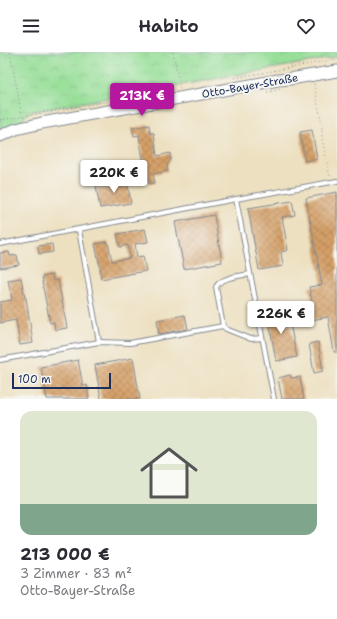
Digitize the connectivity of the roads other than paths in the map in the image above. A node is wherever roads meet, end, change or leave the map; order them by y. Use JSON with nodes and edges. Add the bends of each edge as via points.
{"nodes":[{"id":1,"x":337,"y":71,"type":"edge"},
{"id":2,"x":0,"y":136,"type":"edge"},
{"id":3,"x":337,"y":181,"type":"edge"},
{"id":4,"x":236,"y":199,"type":"junction"},
{"id":5,"x":79,"y":230,"type":"junction"},
{"id":6,"x":0,"y":244,"type":"edge"},
{"id":7,"x":250,"y":274,"type":"junction"},
{"id":8,"x":223,"y":326,"type":"junction"},
{"id":9,"x":262,"y":338,"type":"junction"},
{"id":10,"x":99,"y":342,"type":"junction"},
{"id":11,"x":0,"y":360,"type":"edge"},
{"id":12,"x":274,"y":399,"type":"edge"}],
"edges":[{"from":1,"to":2,"type":"street","name":"Otto-Bayer-Straße","via":[[42,123]]},
{"from":3,"to":4,"type":"lane"},
{"from":4,"to":5,"type":"lane"},
{"from":4,"to":7,"type":"lane"},
{"from":5,"to":6,"type":"lane"},
{"from":5,"to":10,"type":"lane"},
{"from":7,"to":8,"type":"lane","via":[[224,279],[218,283],[216,287]]},
{"from":7,"to":9,"type":"lane"},
{"from":8,"to":9,"type":"lane","via":[[251,339]]},
{"from":8,"to":10,"type":"lane","via":[[130,344]]},
{"from":9,"to":12,"type":"lane"},
{"from":10,"to":11,"type":"lane"}]}
